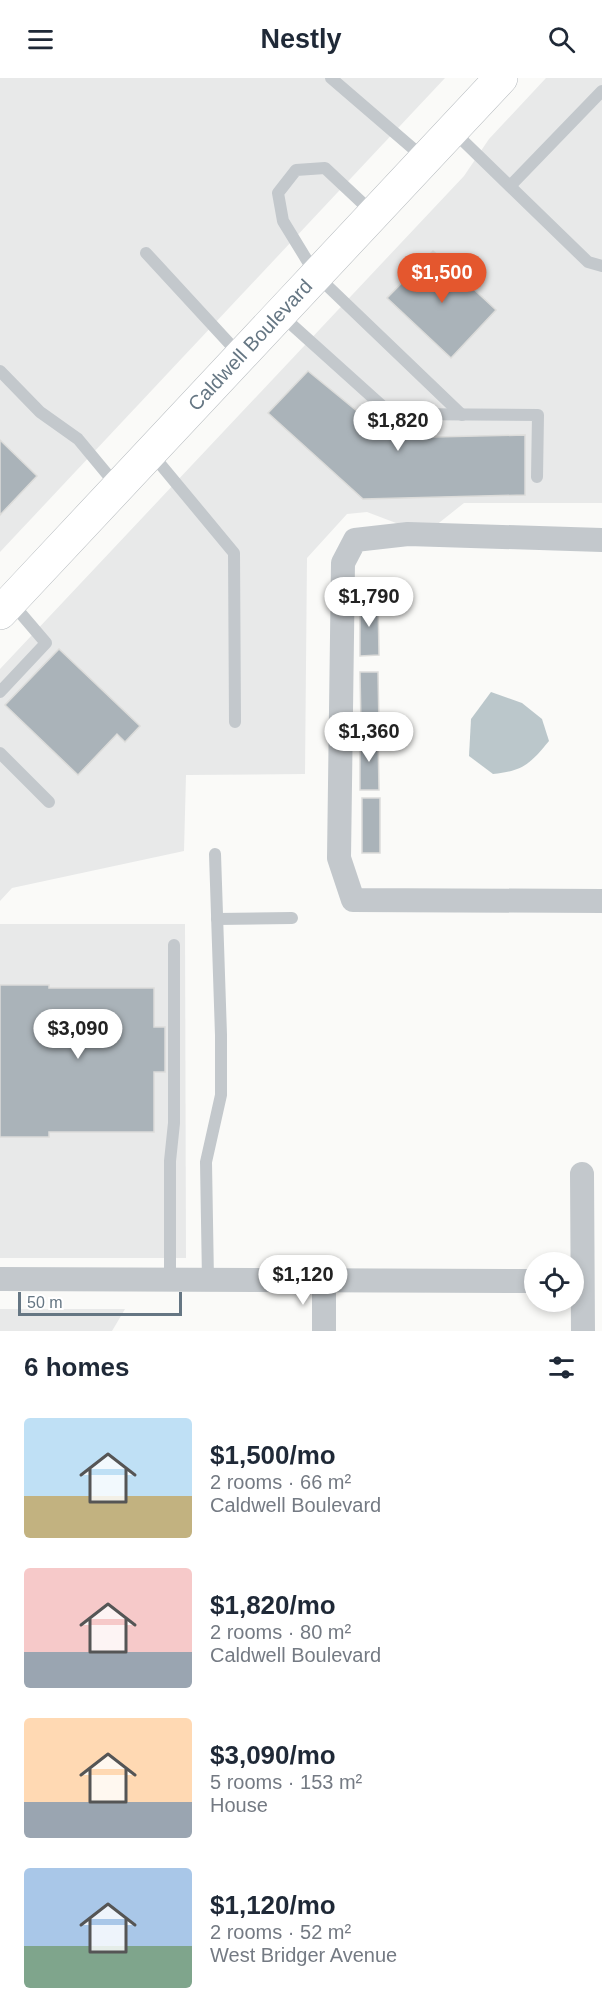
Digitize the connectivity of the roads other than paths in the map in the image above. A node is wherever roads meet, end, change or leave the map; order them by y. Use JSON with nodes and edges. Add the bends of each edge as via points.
{"nodes":[{"id":1,"x":331,"y":78,"type":"edge"},
{"id":2,"x":501,"y":78,"type":"edge"},
{"id":3,"x":600,"y":96,"type":"edge"},
{"id":4,"x":452,"y":130,"type":"junction"},
{"id":5,"x":425,"y":159,"type":"junction"},
{"id":6,"x":510,"y":186,"type":"junction"},
{"id":7,"x":374,"y":214,"type":"junction"},
{"id":8,"x":146,"y":253,"type":"dead end"},
{"id":9,"x":602,"y":266,"type":"edge"},
{"id":10,"x":316,"y":275,"type":"junction"},
{"id":11,"x":280,"y":314,"type":"junction"},
{"id":12,"x":241,"y":356,"type":"junction"},
{"id":13,"x":0,"y":371,"type":"edge"},
{"id":14,"x":462,"y":416,"type":"junction"},
{"id":15,"x":150,"y":453,"type":"junction"},
{"id":16,"x":537,"y":477,"type":"dead end"},
{"id":17,"x":118,"y":487,"type":"junction"},
{"id":18,"x":602,"y":540,"type":"edge"},
{"id":19,"x":5,"y":607,"type":"edge"},
{"id":20,"x":0,"y":692,"type":"edge"},
{"id":21,"x":235,"y":722,"type":"dead end"},
{"id":22,"x":0,"y":753,"type":"edge"},
{"id":23,"x":50,"y":802,"type":"dead end"},
{"id":24,"x":215,"y":854,"type":"dead end"},
{"id":25,"x":602,"y":901,"type":"edge"},
{"id":26,"x":292,"y":918,"type":"dead end"},
{"id":27,"x":217,"y":920,"type":"junction"},
{"id":28,"x":174,"y":945,"type":"dead end"},
{"id":29,"x":582,"y":1174,"type":"dead end"},
{"id":30,"x":0,"y":1279,"type":"edge"},
{"id":31,"x":170,"y":1280,"type":"junction"},
{"id":32,"x":208,"y":1280,"type":"junction"},
{"id":33,"x":324,"y":1280,"type":"junction"},
{"id":34,"x":524,"y":1281,"type":"edge"},
{"id":35,"x":586,"y":1281,"type":"edge"},
{"id":36,"x":324,"y":1331,"type":"edge"},
{"id":37,"x":583,"y":1331,"type":"edge"}],
"edges":[{"from":1,"to":5,"type":"lane"},
{"from":2,"to":4,"type":"main road","name":"Caldwell Boulevard"},
{"from":3,"to":6,"type":"lane"},
{"from":4,"to":5,"type":"main road","name":"Caldwell Boulevard"},
{"from":4,"to":6,"type":"lane"},
{"from":5,"to":7,"type":"main road","name":"Caldwell Boulevard"},
{"from":6,"to":9,"type":"lane","via":[[588,262]]},
{"from":7,"to":10,"type":"main road","name":"Caldwell Boulevard"},
{"from":7,"to":10,"type":"lane","via":[[325,168],[296,170],[278,193],[283,220]]},
{"from":8,"to":12,"type":"lane"},
{"from":10,"to":11,"type":"main road","name":"Caldwell Boulevard"},
{"from":10,"to":14,"type":"lane"},
{"from":11,"to":12,"type":"main road","name":"Caldwell Boulevard"},
{"from":11,"to":14,"type":"lane","via":[[392,414]]},
{"from":12,"to":15,"type":"main road","name":"Caldwell Boulevard"},
{"from":13,"to":17,"type":"lane","via":[[40,412],[78,439]]},
{"from":14,"to":16,"type":"lane","via":[[538,415]]},
{"from":15,"to":17,"type":"main road","name":"Caldwell Boulevard"},
{"from":15,"to":21,"type":"lane","via":[[234,553]]},
{"from":17,"to":19,"type":"main road","name":"Caldwell Boulevard"},
{"from":18,"to":25,"type":"street","via":[[408,534],[355,540],[343,564],[339,858],[354,900]]},
{"from":19,"to":20,"type":"lane","via":[[46,643]]},
{"from":22,"to":23,"type":"lane"},
{"from":24,"to":27,"type":"lane"},
{"from":26,"to":27,"type":"lane"},
{"from":27,"to":32,"type":"lane","via":[[221,1095],[206,1162]]},
{"from":28,"to":31,"type":"lane"},
{"from":29,"to":35,"type":"street"},
{"from":30,"to":31,"type":"street"},
{"from":31,"to":32,"type":"street"},
{"from":32,"to":33,"type":"street"},
{"from":33,"to":34,"type":"street"},
{"from":33,"to":36,"type":"street"},
{"from":35,"to":37,"type":"street"}]}
